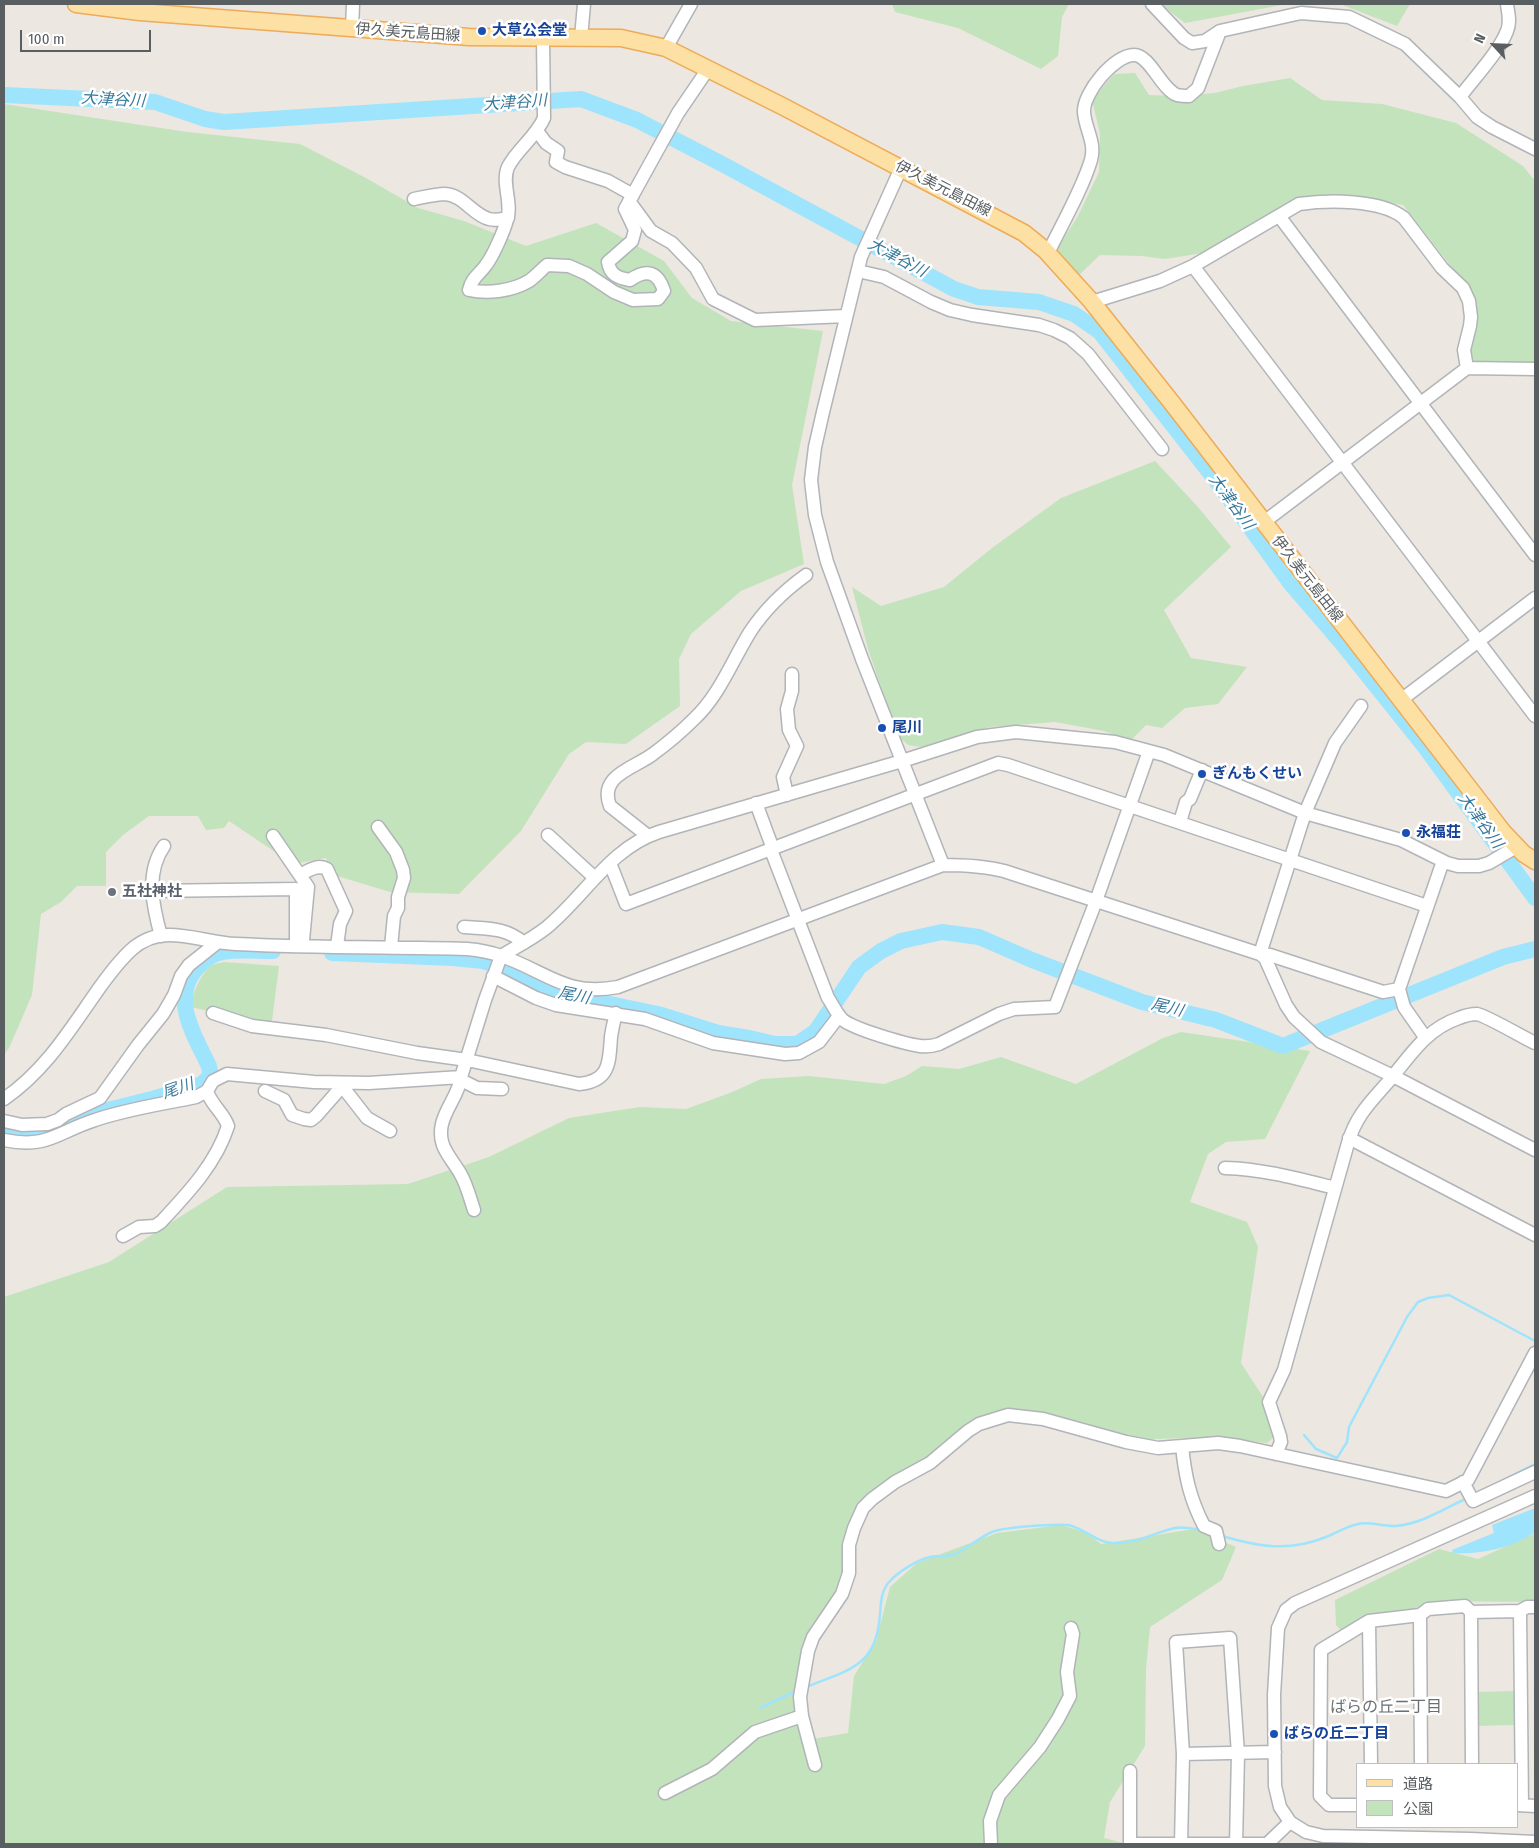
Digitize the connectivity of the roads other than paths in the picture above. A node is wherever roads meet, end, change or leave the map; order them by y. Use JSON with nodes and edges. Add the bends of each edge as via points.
{"nodes":[{"id":1,"x":76,"y":4,"type":"edge"},
{"id":2,"x":353,"y":4,"type":"edge"},
{"id":3,"x":584,"y":4,"type":"edge"},
{"id":4,"x":691,"y":4,"type":"edge"},
{"id":5,"x":1152,"y":4,"type":"edge"},
{"id":6,"x":1507,"y":4,"type":"edge"},
{"id":7,"x":140,"y":8,"type":"edge"},
{"id":8,"x":352,"y":29,"type":"junction"},
{"id":9,"x":1220,"y":31,"type":"junction"},
{"id":10,"x":582,"y":38,"type":"junction"},
{"id":11,"x":543,"y":39,"type":"junction"},
{"id":12,"x":666,"y":48,"type":"junction"},
{"id":13,"x":708,"y":69,"type":"junction"},
{"id":14,"x":1460,"y":97,"type":"junction"},
{"id":15,"x":537,"y":130,"type":"junction"},
{"id":16,"x":1535,"y":149,"type":"edge"},
{"id":17,"x":901,"y":168,"type":"junction"},
{"id":18,"x":414,"y":198,"type":"dead end"},
{"id":19,"x":627,"y":204,"type":"junction"},
{"id":20,"x":1279,"y":216,"type":"junction"},
{"id":21,"x":508,"y":218,"type":"junction"},
{"id":22,"x":1048,"y":253,"type":"junction"},
{"id":23,"x":1193,"y":266,"type":"junction"},
{"id":24,"x":858,"y":271,"type":"junction"},
{"id":25,"x":1092,"y":302,"type":"junction"},
{"id":26,"x":846,"y":316,"type":"junction"},
{"id":27,"x":1467,"y":368,"type":"junction"},
{"id":28,"x":1535,"y":369,"type":"edge"},
{"id":29,"x":1421,"y":404,"type":"junction"},
{"id":30,"x":1162,"y":448,"type":"dead end"},
{"id":31,"x":1342,"y":462,"type":"junction"},
{"id":32,"x":1264,"y":522,"type":"junction"},
{"id":33,"x":1535,"y":555,"type":"edge"},
{"id":34,"x":806,"y":575,"type":"dead end"},
{"id":35,"x":1535,"y":598,"type":"edge"},
{"id":36,"x":1478,"y":641,"type":"junction"},
{"id":37,"x":792,"y":674,"type":"dead end"},
{"id":38,"x":1401,"y":700,"type":"junction"},
{"id":39,"x":1362,"y":706,"type":"dead end"},
{"id":40,"x":1535,"y":716,"type":"edge"},
{"id":41,"x":1149,"y":751,"type":"junction"},
{"id":42,"x":902,"y":761,"type":"junction"},
{"id":43,"x":1202,"y":770,"type":"junction"},
{"id":44,"x":916,"y":794,"type":"junction"},
{"id":45,"x":787,"y":795,"type":"junction"},
{"id":46,"x":756,"y":804,"type":"junction"},
{"id":47,"x":1130,"y":805,"type":"junction"},
{"id":48,"x":1305,"y":813,"type":"junction"},
{"id":49,"x":1180,"y":822,"type":"junction"},
{"id":50,"x":378,"y":827,"type":"dead end"},
{"id":51,"x":548,"y":835,"type":"dead end"},
{"id":52,"x":273,"y":836,"type":"dead end"},
{"id":53,"x":648,"y":836,"type":"junction"},
{"id":54,"x":164,"y":846,"type":"dead end"},
{"id":55,"x":772,"y":849,"type":"junction"},
{"id":56,"x":1513,"y":849,"type":"junction"},
{"id":57,"x":1290,"y":859,"type":"junction"},
{"id":58,"x":1443,"y":861,"type":"junction"},
{"id":59,"x":1535,"y":861,"type":"edge"},
{"id":60,"x":610,"y":863,"type":"junction"},
{"id":61,"x":943,"y":865,"type":"junction"},
{"id":62,"x":300,"y":875,"type":"junction"},
{"id":63,"x":595,"y":878,"type":"junction"},
{"id":64,"x":152,"y":891,"type":"junction"},
{"id":65,"x":1096,"y":901,"type":"junction"},
{"id":66,"x":1427,"y":906,"type":"junction"},
{"id":67,"x":798,"y":919,"type":"junction"},
{"id":68,"x":464,"y":927,"type":"dead end"},
{"id":69,"x":161,"y":936,"type":"junction"},
{"id":70,"x":218,"y":942,"type":"junction"},
{"id":71,"x":524,"y":943,"type":"junction"},
{"id":72,"x":299,"y":945,"type":"junction"},
{"id":73,"x":337,"y":946,"type":"junction"},
{"id":74,"x":391,"y":947,"type":"junction"},
{"id":75,"x":1260,"y":954,"type":"junction"},
{"id":76,"x":500,"y":958,"type":"junction"},
{"id":77,"x":493,"y":975,"type":"junction"},
{"id":78,"x":1399,"y":992,"type":"junction"},
{"id":79,"x":213,"y":1013,"type":"dead end"},
{"id":80,"x":616,"y":1013,"type":"junction"},
{"id":81,"x":838,"y":1014,"type":"junction"},
{"id":82,"x":1425,"y":1037,"type":"junction"},
{"id":83,"x":1535,"y":1043,"type":"edge"},
{"id":84,"x":467,"y":1060,"type":"junction"},
{"id":85,"x":1394,"y":1076,"type":"junction"},
{"id":86,"x":461,"y":1079,"type":"junction"},
{"id":87,"x":343,"y":1084,"type":"junction"},
{"id":88,"x":502,"y":1089,"type":"dead end"},
{"id":89,"x":264,"y":1091,"type":"dead end"},
{"id":90,"x":207,"y":1092,"type":"junction"},
{"id":91,"x":4,"y":1099,"type":"edge"},
{"id":92,"x":4,"y":1121,"type":"edge"},
{"id":93,"x":390,"y":1131,"type":"dead end"},
{"id":94,"x":1349,"y":1138,"type":"junction"},
{"id":95,"x":4,"y":1140,"type":"edge"},
{"id":96,"x":1535,"y":1150,"type":"edge"},
{"id":97,"x":1225,"y":1168,"type":"dead end"},
{"id":98,"x":1335,"y":1188,"type":"junction"},
{"id":99,"x":474,"y":1210,"type":"dead end"},
{"id":100,"x":1535,"y":1235,"type":"edge"},
{"id":101,"x":122,"y":1236,"type":"dead end"},
{"id":102,"x":1535,"y":1353,"type":"edge"},
{"id":103,"x":1182,"y":1446,"type":"junction"},
{"id":104,"x":1276,"y":1454,"type":"junction"},
{"id":105,"x":1535,"y":1472,"type":"edge"},
{"id":106,"x":1468,"y":1492,"type":"junction"},
{"id":107,"x":1535,"y":1496,"type":"edge"},
{"id":108,"x":1219,"y":1544,"type":"dead end"},
{"id":109,"x":1535,"y":1608,"type":"edge"},
{"id":110,"x":1520,"y":1611,"type":"junction"},
{"id":111,"x":1471,"y":1612,"type":"junction"},
{"id":112,"x":1420,"y":1615,"type":"junction"},
{"id":113,"x":1369,"y":1621,"type":"junction"},
{"id":114,"x":1071,"y":1628,"type":"dead end"},
{"id":115,"x":802,"y":1716,"type":"junction"},
{"id":116,"x":1276,"y":1752,"type":"junction"},
{"id":117,"x":1183,"y":1754,"type":"junction"},
{"id":118,"x":1238,"y":1754,"type":"junction"},
{"id":119,"x":1371,"y":1763,"type":"edge"},
{"id":120,"x":1421,"y":1763,"type":"edge"},
{"id":121,"x":1472,"y":1763,"type":"edge"},
{"id":122,"x":815,"y":1765,"type":"dead end"},
{"id":123,"x":1130,"y":1771,"type":"dead end"},
{"id":124,"x":665,"y":1793,"type":"dead end"},
{"id":125,"x":1356,"y":1805,"type":"edge"},
{"id":126,"x":1520,"y":1805,"type":"edge"},
{"id":127,"x":1535,"y":1806,"type":"edge"},
{"id":128,"x":1290,"y":1822,"type":"junction"},
{"id":129,"x":1471,"y":1833,"type":"edge"},
{"id":130,"x":1535,"y":1842,"type":"edge"},
{"id":131,"x":991,"y":1844,"type":"edge"},
{"id":132,"x":1181,"y":1844,"type":"edge"},
{"id":133,"x":1236,"y":1844,"type":"edge"}],
"edges":[{"from":1,"to":7,"type":"main road","name":"伊久美元島田線"},
{"from":2,"to":8,"type":"street"},
{"from":3,"to":10,"type":"street"},
{"from":4,"to":12,"type":"street"},
{"from":5,"to":9,"type":"street","via":[[1192,43],[1205,41]]},
{"from":6,"to":14,"type":"street","via":[[1508,30]]},
{"from":7,"to":8,"type":"main road","name":"伊久美元島田線"},
{"from":8,"to":11,"type":"main road","name":"伊久美元島田線"},
{"from":9,"to":14,"type":"street","via":[[1302,13],[1349,17],[1404,44]]},
{"from":9,"to":22,"type":"street","via":[[1198,88],[1189,96],[1178,96],[1170,91],[1141,56],[1124,58],[1102,74],[1086,100],[1084,111],[1094,150]]},
{"from":10,"to":11,"type":"main road","name":"伊久美元島田線"},
{"from":10,"to":12,"type":"main road","name":"伊久美元島田線","via":[[621,38]]},
{"from":11,"to":15,"type":"street","via":[[545,107],[544,118]]},
{"from":12,"to":13,"type":"main road","name":"伊久美元島田線"},
{"from":13,"to":17,"type":"main road","name":"伊久美元島田線"},
{"from":13,"to":19,"type":"street"},
{"from":14,"to":16,"type":"street","via":[[1492,127]]},
{"from":15,"to":19,"type":"street","via":[[558,152],[556,162],[608,181]]},
{"from":15,"to":21,"type":"street","via":[[507,170]]},
{"from":17,"to":22,"type":"main road","name":"伊久美元島田線","via":[[1011,224]]},
{"from":17,"to":24,"type":"street","via":[[873,228]]},
{"from":18,"to":21,"type":"street","via":[[446,194],[488,219]]},
{"from":19,"to":21,"type":"street","via":[[635,230],[632,241],[608,262],[609,269],[618,278],[630,280],[640,273],[649,273],[661,281],[664,292],[658,299],[633,300],[569,266],[547,265],[529,281],[504,291],[470,290]]},
{"from":19,"to":26,"type":"street","via":[[651,232],[672,243],[696,268],[713,299],[754,320]]},
{"from":20,"to":23,"type":"street"},
{"from":20,"to":27,"type":"street","via":[[1299,204],[1312,202],[1363,203],[1397,212],[1442,268],[1463,288],[1471,317],[1464,350]]},
{"from":20,"to":29,"type":"street"},
{"from":22,"to":25,"type":"main road","name":"伊久美元島田線"},
{"from":23,"to":25,"type":"street","via":[[1160,281]]},
{"from":23,"to":31,"type":"street"},
{"from":24,"to":26,"type":"street"},
{"from":24,"to":30,"type":"street","via":[[884,277],[950,310],[1039,325],[1070,338],[1088,354]]},
{"from":25,"to":32,"type":"main road","name":"伊久美元島田線"},
{"from":26,"to":42,"type":"street","via":[[815,447],[811,480],[815,515],[827,562]]},
{"from":27,"to":28,"type":"street"},
{"from":27,"to":29,"type":"street"},
{"from":29,"to":31,"type":"street"},
{"from":29,"to":33,"type":"street"},
{"from":31,"to":32,"type":"street"},
{"from":31,"to":36,"type":"street"},
{"from":32,"to":38,"type":"main road","name":"伊久美元島田線"},
{"from":34,"to":53,"type":"street","via":[[764,613],[716,692],[696,718],[652,755],[621,772],[611,782],[607,800],[610,806]]},
{"from":35,"to":36,"type":"street"},
{"from":36,"to":38,"type":"street"},
{"from":36,"to":40,"type":"street"},
{"from":37,"to":45,"type":"street","via":[[789,730],[797,746],[783,777]]},
{"from":38,"to":56,"type":"main road","name":"伊久美元島田線"},
{"from":39,"to":48,"type":"street","via":[[1335,743]]},
{"from":41,"to":42,"type":"street","via":[[1115,742],[1016,732],[977,736]]},
{"from":41,"to":43,"type":"street"},
{"from":41,"to":47,"type":"street"},
{"from":42,"to":44,"type":"street"},
{"from":42,"to":45,"type":"street"},
{"from":43,"to":48,"type":"street"},
{"from":43,"to":49,"type":"street"},
{"from":44,"to":47,"type":"street","via":[[998,763]]},
{"from":44,"to":55,"type":"street"},
{"from":44,"to":61,"type":"street"},
{"from":45,"to":46,"type":"street"},
{"from":46,"to":53,"type":"street"},
{"from":46,"to":55,"type":"street"},
{"from":47,"to":49,"type":"street"},
{"from":47,"to":65,"type":"street"},
{"from":48,"to":57,"type":"street"},
{"from":48,"to":58,"type":"street","via":[[1401,840]]},
{"from":49,"to":57,"type":"street"},
{"from":50,"to":74,"type":"street","via":[[396,852],[404,878],[394,916]]},
{"from":51,"to":63,"type":"street"},
{"from":52,"to":62,"type":"street"},
{"from":53,"to":60,"type":"street"},
{"from":54,"to":64,"type":"street","via":[[154,864]]},
{"from":55,"to":60,"type":"street","via":[[626,904]]},
{"from":55,"to":67,"type":"street"},
{"from":56,"to":58,"type":"street","via":[[1490,863],[1468,867]]},
{"from":56,"to":59,"type":"main road","name":"伊久美元島田線"},
{"from":57,"to":66,"type":"street"},
{"from":57,"to":75,"type":"street"},
{"from":58,"to":66,"type":"street"},
{"from":60,"to":63,"type":"street"},
{"from":61,"to":65,"type":"street","via":[[989,867]]},
{"from":61,"to":67,"type":"street"},
{"from":62,"to":72,"type":"street","via":[[308,887]]},
{"from":62,"to":73,"type":"street","via":[[315,868],[327,870],[346,911],[340,924]]},
{"from":63,"to":71,"type":"street","via":[[547,928]]},
{"from":64,"to":69,"type":"street"},
{"from":64,"to":72,"type":"street","via":[[296,889]]},
{"from":65,"to":75,"type":"street"},
{"from":65,"to":81,"type":"street","via":[[1055,1007],[1014,1009],[939,1044],[922,1047],[845,1022]]},
{"from":66,"to":78,"type":"street"},
{"from":67,"to":76,"type":"street","via":[[618,987],[605,989],[592,990],[563,984]]},
{"from":67,"to":81,"type":"street","via":[[828,998]]},
{"from":68,"to":71,"type":"street","via":[[503,930]]},
{"from":69,"to":70,"type":"street"},
{"from":69,"to":91,"type":"street","via":[[132,949],[106,978],[38,1072]]},
{"from":70,"to":72,"type":"street"},
{"from":70,"to":92,"type":"street","via":[[185,970],[163,1014],[100,1098],[47,1124],[22,1125]]},
{"from":71,"to":76,"type":"street"},
{"from":72,"to":73,"type":"street"},
{"from":73,"to":74,"type":"street"},
{"from":74,"to":76,"type":"street","via":[[467,949]]},
{"from":75,"to":78,"type":"street","via":[[1383,992]]},
{"from":75,"to":85,"type":"street","via":[[1265,958],[1286,1005],[1304,1028],[1321,1042]]},
{"from":76,"to":77,"type":"street"},
{"from":77,"to":80,"type":"street","via":[[546,1002]]},
{"from":77,"to":84,"type":"street"},
{"from":78,"to":82,"type":"street","via":[[1404,1007]]},
{"from":79,"to":84,"type":"street","via":[[252,1026],[326,1035]]},
{"from":80,"to":81,"type":"street","via":[[645,1018],[713,1043],[792,1054],[819,1042]]},
{"from":80,"to":84,"type":"street","via":[[609,1062],[597,1078],[585,1084]]},
{"from":82,"to":83,"type":"street","via":[[1447,1022],[1479,1014]]},
{"from":82,"to":85,"type":"street"},
{"from":84,"to":86,"type":"street"},
{"from":85,"to":94,"type":"street","via":[[1365,1106]]},
{"from":85,"to":96,"type":"street"},
{"from":86,"to":87,"type":"street"},
{"from":86,"to":88,"type":"street","via":[[477,1088]]},
{"from":86,"to":99,"type":"street","via":[[442,1126],[442,1145],[461,1174]]},
{"from":87,"to":89,"type":"street","via":[[311,1120],[292,1114],[284,1100]]},
{"from":87,"to":90,"type":"street","via":[[226,1074],[213,1081]]},
{"from":87,"to":93,"type":"street","via":[[366,1118]]},
{"from":90,"to":95,"type":"street","via":[[95,1120],[51,1139],[26,1144]]},
{"from":90,"to":101,"type":"street","via":[[228,1126],[219,1148],[198,1181],[161,1222],[155,1226],[138,1227]]},
{"from":94,"to":98,"type":"street"},
{"from":94,"to":100,"type":"street"},
{"from":97,"to":98,"type":"street","via":[[1287,1176]]},
{"from":98,"to":104,"type":"street","via":[[1284,1370],[1270,1402],[1281,1442]]},
{"from":102,"to":106,"type":"street","via":[[1468,1480]]},
{"from":103,"to":104,"type":"street","via":[[1218,1443]]},
{"from":103,"to":108,"type":"street","via":[[1191,1498],[1204,1526],[1216,1531]]},
{"from":103,"to":115,"type":"street","via":[[1158,1448],[1043,1419],[1008,1415],[979,1424],[930,1463],[895,1482],[863,1508],[854,1528],[849,1545],[850,1573],[842,1594],[813,1636],[808,1651],[800,1697]]},
{"from":104,"to":106,"type":"street","via":[[1446,1491]]},
{"from":105,"to":106,"type":"street"},
{"from":107,"to":116,"type":"street","via":[[1286,1610],[1278,1628],[1274,1694]]},
{"from":109,"to":110,"type":"street"},
{"from":110,"to":111,"type":"street"},
{"from":110,"to":126,"type":"street"},
{"from":111,"to":112,"type":"street","via":[[1465,1606],[1428,1609]]},
{"from":111,"to":121,"type":"street"},
{"from":112,"to":113,"type":"street"},
{"from":112,"to":120,"type":"street"},
{"from":113,"to":119,"type":"street"},
{"from":113,"to":125,"type":"street","via":[[1321,1650],[1320,1796],[1329,1805]]},
{"from":114,"to":131,"type":"street","via":[[1073,1634],[1067,1672],[1070,1696],[1040,1747],[999,1795],[990,1821]]},
{"from":115,"to":122,"type":"street"},
{"from":115,"to":124,"type":"street","via":[[755,1732],[712,1769]]},
{"from":116,"to":118,"type":"street"},
{"from":116,"to":128,"type":"street","via":[[1275,1786],[1280,1807]]},
{"from":117,"to":118,"type":"street"},
{"from":117,"to":118,"type":"street","via":[[1176,1642],[1230,1638]]},
{"from":117,"to":132,"type":"street"},
{"from":118,"to":133,"type":"street"},
{"from":123,"to":132,"type":"street","via":[[1130,1844]]},
{"from":126,"to":127,"type":"street"},
{"from":128,"to":129,"type":"street","via":[[1306,1832],[1323,1836]]},
{"from":128,"to":133,"type":"street","via":[[1267,1844]]},
{"from":129,"to":130,"type":"street"},
{"from":132,"to":133,"type":"street"}]}
